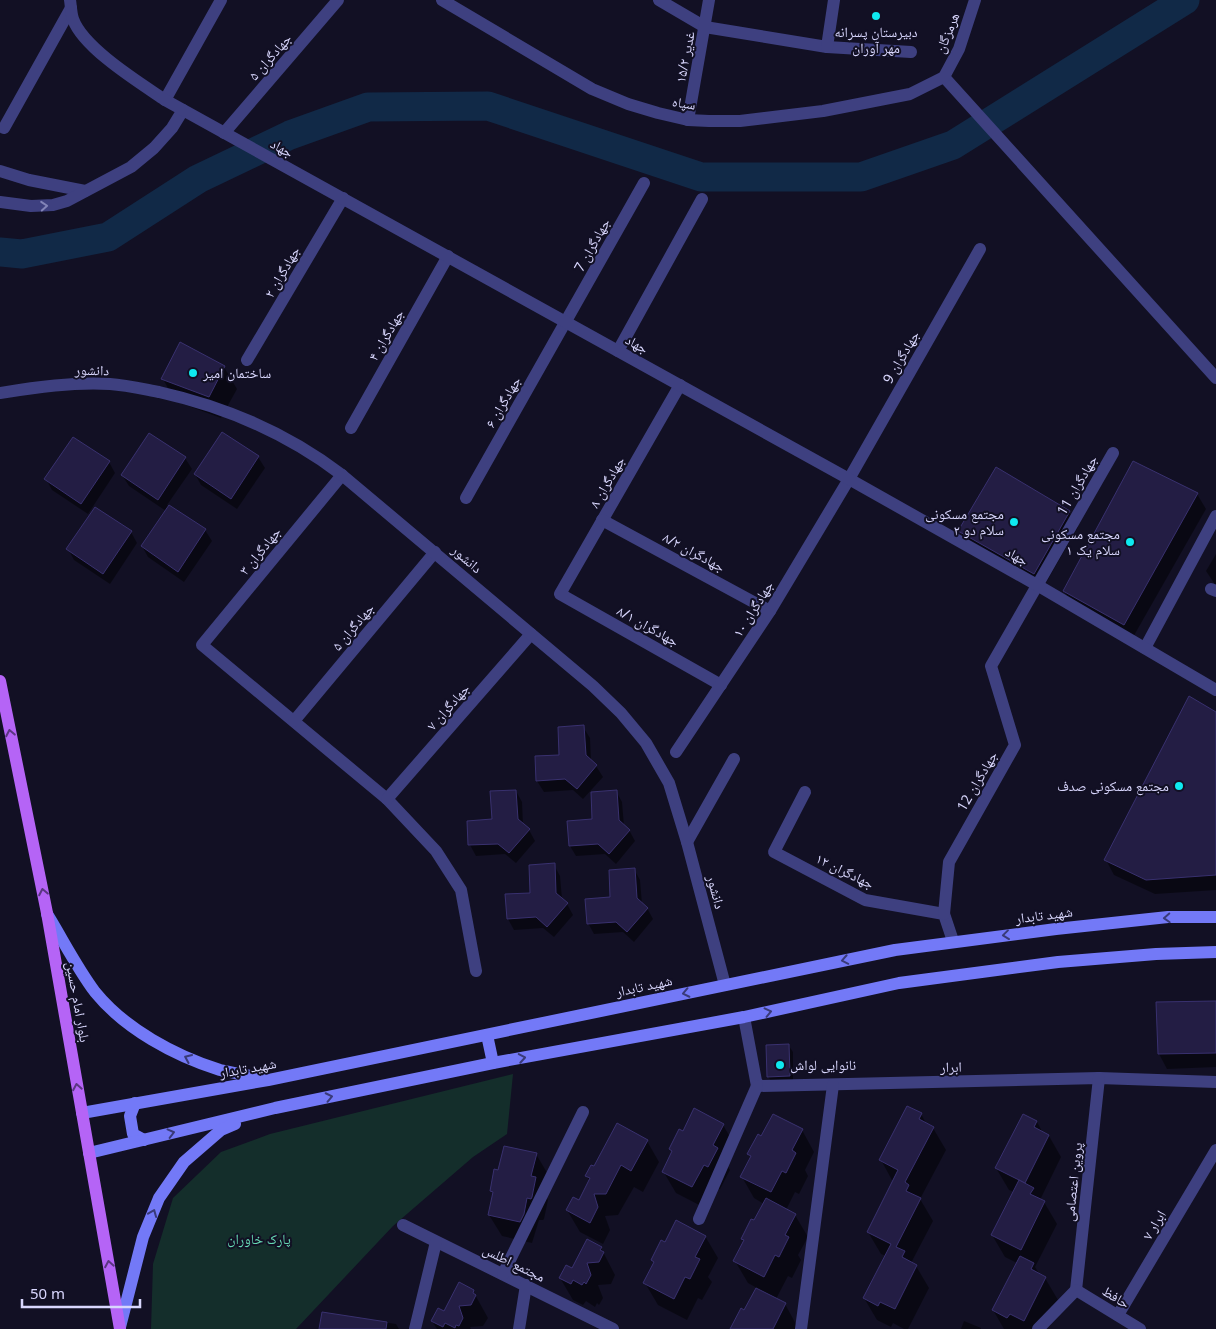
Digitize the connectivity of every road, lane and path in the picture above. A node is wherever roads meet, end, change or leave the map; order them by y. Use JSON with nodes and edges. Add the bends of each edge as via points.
{"nodes":[{"id":1,"x":221,"y":0,"type":"edge"},
{"id":2,"x":338,"y":0,"type":"edge"},
{"id":3,"x":442,"y":0,"type":"edge"},
{"id":4,"x":659,"y":0,"type":"edge"},
{"id":5,"x":709,"y":0,"type":"edge"},
{"id":6,"x":834,"y":0,"type":"edge"},
{"id":7,"x":975,"y":0,"type":"edge"},
{"id":8,"x":71,"y":4,"type":"edge"},
{"id":9,"x":706,"y":27,"type":"junction"},
{"id":10,"x":827,"y":47,"type":"junction"},
{"id":11,"x":911,"y":52,"type":"dead end"},
{"id":12,"x":944,"y":77,"type":"junction"},
{"id":13,"x":165,"y":100,"type":"junction"},
{"id":14,"x":184,"y":110,"type":"junction"},
{"id":15,"x":688,"y":120,"type":"junction"},
{"id":16,"x":4,"y":128,"type":"dead end"},
{"id":17,"x":224,"y":133,"type":"junction"},
{"id":18,"x":0,"y":171,"type":"edge"},
{"id":19,"x":644,"y":183,"type":"dead end"},
{"id":20,"x":85,"y":192,"type":"junction"},
{"id":21,"x":343,"y":198,"type":"junction"},
{"id":22,"x":702,"y":200,"type":"dead end"},
{"id":23,"x":0,"y":202,"type":"edge"},
{"id":24,"x":980,"y":249,"type":"dead end"},
{"id":25,"x":448,"y":256,"type":"junction"},
{"id":26,"x":566,"y":322,"type":"junction"},
{"id":27,"x":618,"y":351,"type":"junction"},
{"id":28,"x":247,"y":360,"type":"dead end"},
{"id":29,"x":1216,"y":378,"type":"edge"},
{"id":30,"x":680,"y":385,"type":"junction"},
{"id":31,"x":0,"y":393,"type":"edge"},
{"id":32,"x":351,"y":428,"type":"dead end"},
{"id":33,"x":1112,"y":453,"type":"dead end"},
{"id":34,"x":342,"y":475,"type":"junction"},
{"id":35,"x":849,"y":479,"type":"junction"},
{"id":36,"x":466,"y":498,"type":"dead end"},
{"id":37,"x":1216,"y":516,"type":"edge"},
{"id":38,"x":602,"y":520,"type":"junction"},
{"id":39,"x":435,"y":552,"type":"junction"},
{"id":40,"x":1037,"y":585,"type":"junction"},
{"id":41,"x":560,"y":594,"type":"joint"},
{"id":42,"x":770,"y":611,"type":"junction"},
{"id":43,"x":532,"y":634,"type":"junction"},
{"id":44,"x":1144,"y":648,"type":"junction"},
{"id":45,"x":0,"y":681,"type":"edge"},
{"id":46,"x":721,"y":685,"type":"junction"},
{"id":47,"x":1216,"y":690,"type":"edge"},
{"id":48,"x":294,"y":721,"type":"junction"},
{"id":49,"x":676,"y":752,"type":"dead end"},
{"id":50,"x":734,"y":759,"type":"dead end"},
{"id":51,"x":805,"y":792,"type":"dead end"},
{"id":52,"x":387,"y":799,"type":"junction"},
{"id":53,"x":688,"y":842,"type":"junction"},
{"id":54,"x":47,"y":913,"type":"junction"},
{"id":55,"x":944,"y":914,"type":"junction"},
{"id":56,"x":1216,"y":917,"type":"edge"},
{"id":57,"x":954,"y":941,"type":"junction"},
{"id":58,"x":1216,"y":952,"type":"edge"},
{"id":59,"x":476,"y":971,"type":"dead end"},
{"id":60,"x":725,"y":984,"type":"junction"},
{"id":61,"x":744,"y":1018,"type":"junction"},
{"id":62,"x":486,"y":1035,"type":"junction"},
{"id":63,"x":493,"y":1063,"type":"junction"},
{"id":64,"x":1099,"y":1078,"type":"junction"},
{"id":65,"x":268,"y":1080,"type":"junction"},
{"id":66,"x":1216,"y":1082,"type":"edge"},
{"id":67,"x":833,"y":1085,"type":"junction"},
{"id":68,"x":757,"y":1086,"type":"junction"},
{"id":69,"x":135,"y":1103,"type":"junction"},
{"id":70,"x":275,"y":1108,"type":"junction"},
{"id":71,"x":583,"y":1112,"type":"dead end"},
{"id":72,"x":82,"y":1113,"type":"junction"},
{"id":73,"x":144,"y":1140,"type":"junction"},
{"id":74,"x":1216,"y":1150,"type":"edge"},
{"id":75,"x":89,"y":1153,"type":"junction"},
{"id":76,"x":699,"y":1219,"type":"dead end"},
{"id":77,"x":403,"y":1225,"type":"dead end"},
{"id":78,"x":436,"y":1242,"type":"junction"},
{"id":79,"x":504,"y":1274,"type":"junction"},
{"id":80,"x":526,"y":1285,"type":"junction"},
{"id":81,"x":1076,"y":1290,"type":"junction"},
{"id":82,"x":1118,"y":1315,"type":"junction"},
{"id":83,"x":120,"y":1328,"type":"edge"},
{"id":84,"x":415,"y":1329,"type":"edge"},
{"id":85,"x":519,"y":1329,"type":"edge"},
{"id":86,"x":613,"y":1329,"type":"edge"},
{"id":87,"x":801,"y":1329,"type":"edge"},
{"id":88,"x":1038,"y":1329,"type":"edge"},
{"id":89,"x":1140,"y":1329,"type":"edge"}],
"edges":[{"from":1,"to":13,"type":"street"},
{"from":2,"to":17,"type":"street","name":"جهادگران ۵"},
{"from":3,"to":15,"type":"street","name":"سپاه","via":[[592,89],[628,104]]},
{"from":4,"to":9,"type":"street"},
{"from":5,"to":9,"type":"street","name":"غدیر ۱۵/۲"},
{"from":6,"to":10,"type":"street"},
{"from":7,"to":12,"type":"street","name":"هرمزگان","via":[[959,49]]},
{"from":8,"to":13,"type":"street","name":"جهاد","via":[[74,21],[87,40],[111,62]]},
{"from":8,"to":16,"type":"street"},
{"from":9,"to":10,"type":"street"},
{"from":9,"to":15,"type":"street","name":"غدیر ۱۵/۲"},
{"from":10,"to":11,"type":"street"},
{"from":12,"to":15,"type":"street","name":"سپاه","via":[[910,94],[823,111],[740,121]]},
{"from":12,"to":29,"type":"street"},
{"from":13,"to":14,"type":"street","name":"جهاد"},
{"from":14,"to":17,"type":"street","name":"جهاد"},
{"from":14,"to":20,"type":"street","via":[[172,128],[132,167]]},
{"from":17,"to":21,"type":"street","name":"جهاد"},
{"from":18,"to":20,"type":"street"},
{"from":19,"to":26,"type":"street","name":"جهادگران 7"},
{"from":23,"to":20,"type":"street","one_way":true,"via":[[25,206],[53,205]]},
{"from":21,"to":25,"type":"street","name":"جهاد"},
{"from":21,"to":28,"type":"street","name":"جهادگران ۲"},
{"from":22,"to":27,"type":"street"},
{"from":24,"to":35,"type":"street","name":"جهادگران 9"},
{"from":25,"to":26,"type":"street","name":"جهاد"},
{"from":25,"to":32,"type":"street","name":"جهادگران ۴"},
{"from":26,"to":27,"type":"street","name":"جهاد"},
{"from":26,"to":36,"type":"street","name":"جهادگران ۶"},
{"from":27,"to":30,"type":"street","name":"جهاد"},
{"from":30,"to":35,"type":"street","name":"جهاد"},
{"from":30,"to":38,"type":"street","name":"جهادگران ۸"},
{"from":31,"to":34,"type":"street","name":"دانشور","via":[[51,385],[102,384],[170,395],[220,408],[276,432]]},
{"from":33,"to":40,"type":"street","name":"جهادگران 11"},
{"from":34,"to":39,"type":"street","name":"دانشور"},
{"from":34,"to":48,"type":"street","name":"جهادگران ۳","via":[[202,645]]},
{"from":35,"to":40,"type":"street","name":"جهاد"},
{"from":35,"to":42,"type":"street","name":"جهادگران ۱۰"},
{"from":37,"to":44,"type":"street"},
{"from":38,"to":41,"type":"street","name":"جهادگران ۸"},
{"from":38,"to":42,"type":"street","name":"جهادگران ۸/۲"},
{"from":39,"to":43,"type":"street","name":"دانشور"},
{"from":39,"to":48,"type":"street","name":"جهادگران ۵"},
{"from":40,"to":44,"type":"street","name":"جهاد"},
{"from":40,"to":55,"type":"street","name":"جهادگران 12","via":[[991,666],[1015,745],[949,862]]},
{"from":41,"to":46,"type":"street","name":"جهادگران ۸/۱"},
{"from":42,"to":46,"type":"street","name":"جهادگران ۱۰"},
{"from":43,"to":52,"type":"street","name":"جهادگران ۷"},
{"from":43,"to":53,"type":"street","name":"دانشور","via":[[622,713],[646,743],[669,783]]},
{"from":44,"to":47,"type":"street","name":"جهاد"},
{"from":54,"to":45,"type":"main road","name":"بلوار امام حسین","one_way":true},
{"from":46,"to":49,"type":"street","name":"جهادگران ۱۰"},
{"from":48,"to":52,"type":"street"},
{"from":50,"to":53,"type":"street"},
{"from":51,"to":55,"type":"street","name":"جهادگران ۱۲","via":[[774,852],[865,900]]},
{"from":52,"to":59,"type":"street","via":[[436,851],[462,890]]},
{"from":53,"to":60,"type":"street","name":"دانشور"},
{"from":65,"to":54,"type":"main road","one_way":true,"via":[[221,1070],[181,1055],[114,1012],[78,967]]},
{"from":72,"to":54,"type":"main road","name":"بلوار امام حسین","one_way":true},
{"from":55,"to":57,"type":"street"},
{"from":56,"to":57,"type":"main road","name":"شهید تابدار","one_way":true,"via":[[1168,917]]},
{"from":57,"to":60,"type":"main road","name":"شهید تابدار","one_way":true},
{"from":61,"to":58,"type":"main road","one_way":true,"via":[[899,983],[1058,962]]},
{"from":60,"to":62,"type":"main road","name":"شهید تابدار","one_way":true},
{"from":63,"to":61,"type":"main road","one_way":true},
{"from":61,"to":68,"type":"street"},
{"from":62,"to":63,"type":"main road"},
{"from":62,"to":65,"type":"main road","name":"شهید تابدار"},
{"from":70,"to":63,"type":"main road","one_way":true},
{"from":64,"to":66,"type":"street","name":"ابرار"},
{"from":64,"to":67,"type":"street","name":"ابرار"},
{"from":64,"to":81,"type":"street","name":"پروین اعتصامی"},
{"from":65,"to":69,"type":"main road","name":"شهید تابدار"},
{"from":67,"to":68,"type":"street","name":"ابرار"},
{"from":67,"to":87,"type":"street"},
{"from":68,"to":76,"type":"street"},
{"from":69,"to":72,"type":"main road","name":"شهید تابدار"},
{"from":69,"to":73,"type":"main road","via":[[130,1116],[133,1134]]},
{"from":73,"to":70,"type":"main road","one_way":true},
{"from":83,"to":70,"type":"main road","one_way":true,"via":[[143,1237],[159,1198],[174,1176],[184,1162],[221,1130]]},
{"from":71,"to":79,"type":"street"},
{"from":72,"to":75,"type":"main road","name":"بلوار امام حسین"},
{"from":73,"to":75,"type":"main road"},
{"from":74,"to":82,"type":"street","name":"ابرار ۷"},
{"from":83,"to":75,"type":"main road","name":"بلوار امام حسین","one_way":true},
{"from":77,"to":78,"type":"street","name":"مجتمع اطلس"},
{"from":78,"to":79,"type":"street","name":"مجتمع اطلس"},
{"from":78,"to":84,"type":"street"},
{"from":79,"to":80,"type":"street","name":"مجتمع اطلس"},
{"from":80,"to":85,"type":"street"},
{"from":80,"to":86,"type":"street","name":"مجتمع اطلس"},
{"from":81,"to":82,"type":"street","name":"حافظ"},
{"from":81,"to":88,"type":"street"},
{"from":82,"to":89,"type":"street","name":"حافظ"}]}
